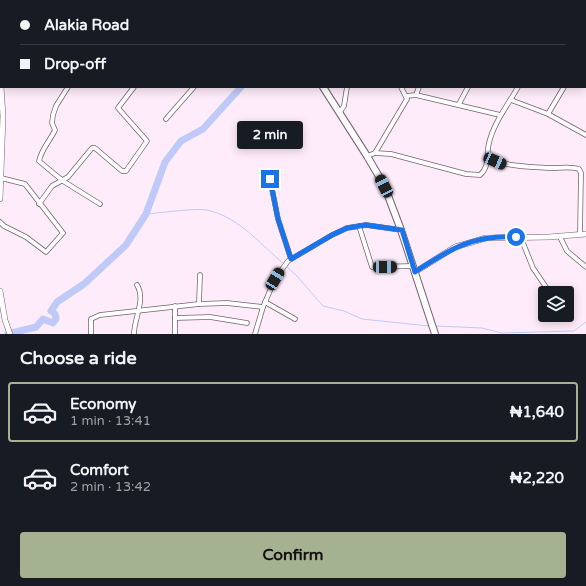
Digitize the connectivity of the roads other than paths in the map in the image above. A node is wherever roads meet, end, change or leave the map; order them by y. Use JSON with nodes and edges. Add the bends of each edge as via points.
{"nodes":[{"id":1,"x":1,"y":88,"type":"edge"},
{"id":2,"x":67,"y":88,"type":"edge"},
{"id":3,"x":133,"y":88,"type":"edge"},
{"id":4,"x":193,"y":88,"type":"edge"},
{"id":5,"x":323,"y":88,"type":"edge"},
{"id":6,"x":347,"y":88,"type":"edge"},
{"id":7,"x":402,"y":88,"type":"edge"},
{"id":8,"x":419,"y":88,"type":"edge"},
{"id":9,"x":468,"y":88,"type":"edge"},
{"id":10,"x":517,"y":88,"type":"edge"},
{"id":11,"x":563,"y":88,"type":"edge"},
{"id":12,"x":416,"y":95,"type":"junction"},
{"id":13,"x":406,"y":96,"type":"junction"},
{"id":14,"x":510,"y":100,"type":"junction"},
{"id":15,"x":460,"y":104,"type":"junction"},
{"id":16,"x":339,"y":113,"type":"junction"},
{"id":17,"x":548,"y":114,"type":"junction"},
{"id":18,"x":500,"y":115,"type":"junction"},
{"id":19,"x":2,"y":117,"type":"edge"},
{"id":20,"x":166,"y":119,"type":"dead end"},
{"id":21,"x":586,"y":135,"type":"edge"},
{"id":22,"x":375,"y":153,"type":"junction"},
{"id":23,"x":368,"y":156,"type":"junction"},
{"id":24,"x":488,"y":158,"type":"junction"},
{"id":25,"x":1,"y":175,"type":"edge"},
{"id":26,"x":270,"y":179,"type":"dead end"},
{"id":27,"x":63,"y":180,"type":"junction"},
{"id":28,"x":0,"y":199,"type":"edge"},
{"id":29,"x":39,"y":204,"type":"junction"},
{"id":30,"x":100,"y":204,"type":"dead end"},
{"id":31,"x":0,"y":222,"type":"edge"},
{"id":32,"x":359,"y":226,"type":"junction"},
{"id":33,"x":402,"y":230,"type":"junction"},
{"id":34,"x":583,"y":234,"type":"edge"},
{"id":35,"x":560,"y":237,"type":"junction"},
{"id":36,"x":521,"y":238,"type":"junction"},
{"id":37,"x":288,"y":262,"type":"junction"},
{"id":38,"x":586,"y":267,"type":"edge"},
{"id":39,"x":414,"y":269,"type":"junction"},
{"id":40,"x":200,"y":275,"type":"dead end"},
{"id":41,"x":137,"y":285,"type":"dead end"},
{"id":42,"x":545,"y":286,"type":"edge"},
{"id":43,"x":0,"y":291,"type":"edge"},
{"id":44,"x":265,"y":302,"type":"junction"},
{"id":45,"x":199,"y":304,"type":"junction"},
{"id":46,"x":1,"y":306,"type":"edge"},
{"id":47,"x":175,"y":306,"type":"junction"},
{"id":48,"x":263,"y":307,"type":"junction"},
{"id":49,"x":140,"y":311,"type":"junction"},
{"id":50,"x":175,"y":318,"type":"junction"},
{"id":51,"x":295,"y":319,"type":"dead end"},
{"id":52,"x":248,"y":323,"type":"dead end"},
{"id":53,"x":9,"y":333,"type":"edge"},
{"id":54,"x":91,"y":334,"type":"edge"},
{"id":55,"x":134,"y":334,"type":"edge"},
{"id":56,"x":175,"y":334,"type":"edge"},
{"id":57,"x":255,"y":334,"type":"edge"},
{"id":58,"x":435,"y":334,"type":"edge"}],
"edges":[{"from":1,"to":19,"type":"street"},
{"from":2,"to":27,"type":"street","via":[[56,106],[52,119],[55,130],[52,137],[47,140],[39,161]]},
{"from":3,"to":27,"type":"street","via":[[118,108],[147,141],[129,168],[122,171],[92,148]]},
{"from":4,"to":20,"type":"street"},
{"from":5,"to":16,"type":"main road"},
{"from":6,"to":16,"type":"street","via":[[344,106]]},
{"from":7,"to":13,"type":"street"},
{"from":8,"to":12,"type":"street"},
{"from":9,"to":15,"type":"street"},
{"from":10,"to":14,"type":"street"},
{"from":11,"to":17,"type":"street"},
{"from":12,"to":13,"type":"street"},
{"from":12,"to":15,"type":"street"},
{"from":13,"to":22,"type":"street","via":[[407,99]]},
{"from":14,"to":17,"type":"street"},
{"from":14,"to":18,"type":"street"},
{"from":15,"to":18,"type":"street"},
{"from":16,"to":23,"type":"main road"},
{"from":17,"to":21,"type":"street"},
{"from":18,"to":24,"type":"street","via":[[488,144]]},
{"from":19,"to":25,"type":"street"},
{"from":22,"to":23,"type":"street"},
{"from":22,"to":24,"type":"street","via":[[433,164],[477,176],[483,173]]},
{"from":23,"to":33,"type":"main road","via":[[384,186]]},
{"from":24,"to":34,"type":"street","via":[[503,165],[579,169]]},
{"from":25,"to":28,"type":"street"},
{"from":25,"to":29,"type":"street","via":[[25,184],[34,193]]},
{"from":26,"to":37,"type":"street"},
{"from":27,"to":29,"type":"street","via":[[52,186]]},
{"from":27,"to":30,"type":"street"},
{"from":29,"to":31,"type":"street","via":[[63,233],[47,251]]},
{"from":32,"to":33,"type":"street","via":[[371,225]]},
{"from":32,"to":37,"type":"street","via":[[336,233]]},
{"from":32,"to":39,"type":"street","via":[[372,267]]},
{"from":33,"to":39,"type":"main road"},
{"from":34,"to":35,"type":"street"},
{"from":35,"to":36,"type":"street"},
{"from":35,"to":38,"type":"street","via":[[567,252]]},
{"from":36,"to":39,"type":"street","via":[[492,237],[463,243]]},
{"from":36,"to":42,"type":"street","via":[[532,268]]},
{"from":37,"to":44,"type":"street","via":[[275,279]]},
{"from":39,"to":58,"type":"main road"},
{"from":40,"to":45,"type":"street"},
{"from":41,"to":49,"type":"street","via":[[140,293]]},
{"from":43,"to":46,"type":"street"},
{"from":44,"to":48,"type":"street"},
{"from":44,"to":51,"type":"street"},
{"from":45,"to":47,"type":"street"},
{"from":45,"to":48,"type":"street","via":[[227,303]]},
{"from":46,"to":53,"type":"street"},
{"from":47,"to":49,"type":"street"},
{"from":47,"to":50,"type":"street"},
{"from":48,"to":57,"type":"street"},
{"from":49,"to":54,"type":"street","via":[[93,317]]},
{"from":49,"to":55,"type":"street","via":[[134,324]]},
{"from":50,"to":52,"type":"street","via":[[210,317]]},
{"from":50,"to":56,"type":"street"}]}
